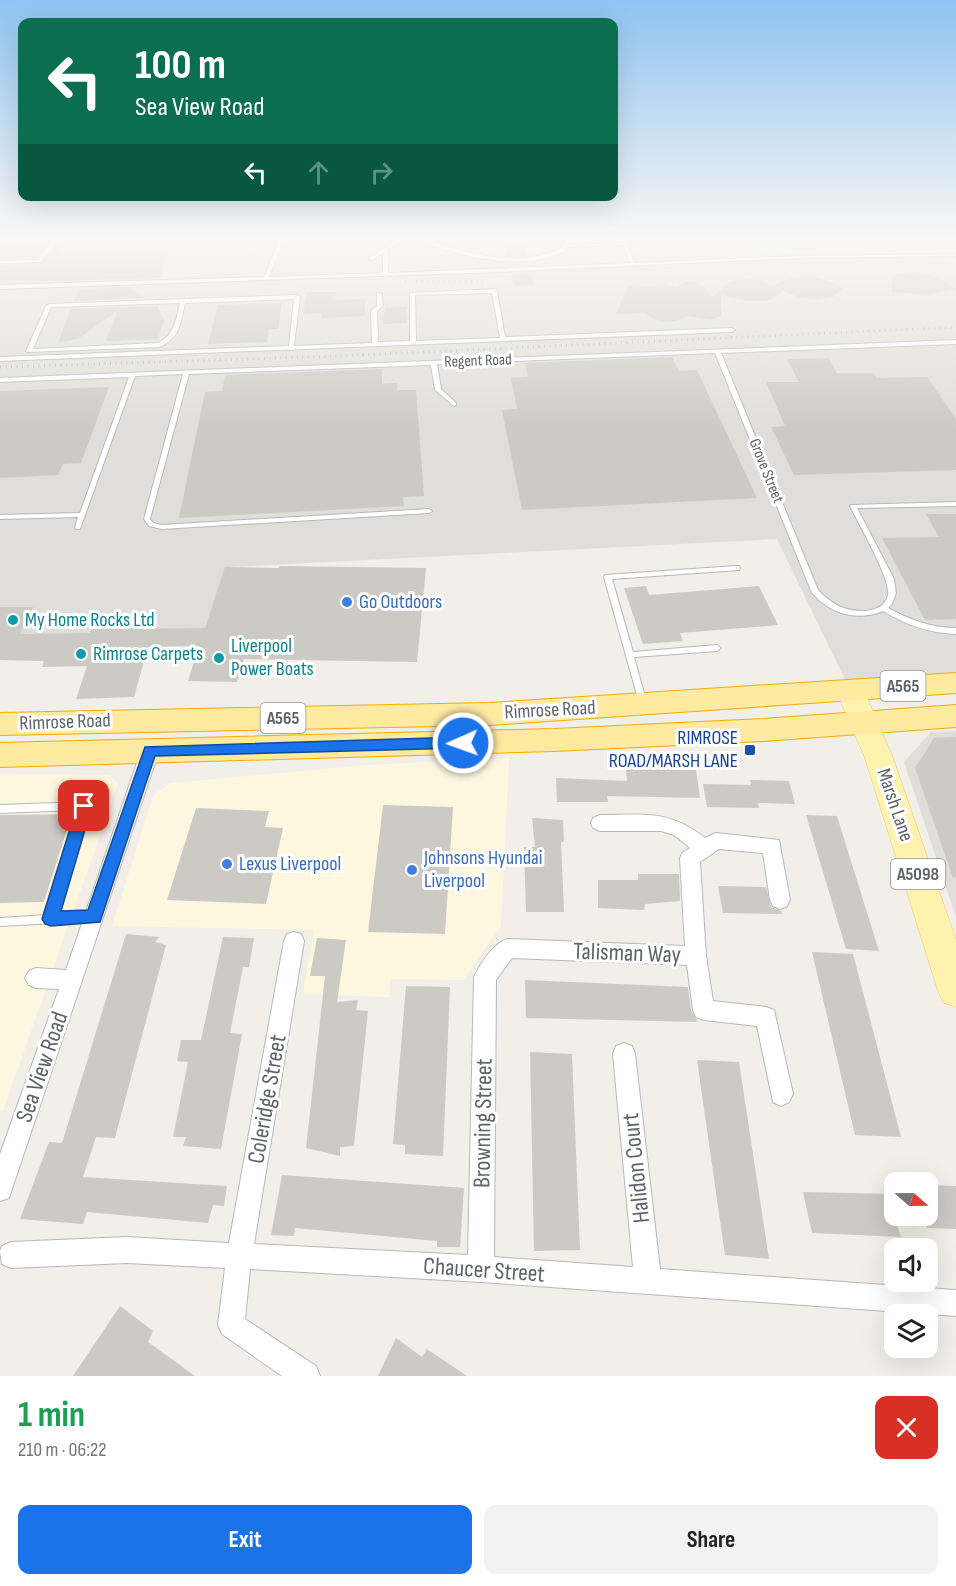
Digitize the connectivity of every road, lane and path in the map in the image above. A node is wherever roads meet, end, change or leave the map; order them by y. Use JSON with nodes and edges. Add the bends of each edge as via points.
{"nodes":[{"id":1,"x":124,"y":303,"type":"edge"},
{"id":2,"x":182,"y":303,"type":"edge"},
{"id":3,"x":296,"y":303,"type":"edge"},
{"id":4,"x":380,"y":303,"type":"edge"},
{"id":5,"x":412,"y":303,"type":"edge"},
{"id":6,"x":496,"y":303,"type":"edge"},
{"id":7,"x":732,"y":330,"type":"dead end"},
{"id":8,"x":503,"y":339,"type":"junction"},
{"id":9,"x":956,"y":342,"type":"edge"},
{"id":10,"x":413,"y":343,"type":"junction"},
{"id":11,"x":375,"y":344,"type":"junction"},
{"id":12,"x":291,"y":348,"type":"junction"},
{"id":13,"x":717,"y":351,"type":"junction"},
{"id":14,"x":0,"y":360,"type":"edge"},
{"id":15,"x":434,"y":363,"type":"junction"},
{"id":16,"x":186,"y":374,"type":"junction"},
{"id":17,"x":132,"y":376,"type":"junction"},
{"id":18,"x":0,"y":380,"type":"edge"},
{"id":19,"x":454,"y":404,"type":"dead end"},
{"id":20,"x":956,"y":504,"type":"edge"},
{"id":21,"x":429,"y":511,"type":"dead end"},
{"id":22,"x":83,"y":515,"type":"junction"},
{"id":23,"x":0,"y":517,"type":"edge"},
{"id":24,"x":78,"y":528,"type":"dead end"},
{"id":25,"x":736,"y":568,"type":"dead end"},
{"id":26,"x":815,"y":591,"type":"joint"},
{"id":27,"x":883,"y":608,"type":"junction"},
{"id":28,"x":956,"y":631,"type":"edge"},
{"id":29,"x":717,"y":648,"type":"dead end"},
{"id":30,"x":629,"y":655,"type":"junction"},
{"id":31,"x":956,"y":683,"type":"edge"},
{"id":32,"x":850,"y":690,"type":"junction"},
{"id":33,"x":643,"y":705,"type":"junction"},
{"id":34,"x":956,"y":716,"type":"edge"},
{"id":35,"x":865,"y":722,"type":"junction"},
{"id":36,"x":0,"y":724,"type":"edge"},
{"id":37,"x":150,"y":751,"type":"junction"},
{"id":38,"x":0,"y":755,"type":"edge"},
{"id":39,"x":0,"y":809,"type":"edge"},
{"id":40,"x":600,"y":823,"type":"dead end"},
{"id":41,"x":704,"y":849,"type":"junction"},
{"id":42,"x":780,"y":900,"type":"dead end"},
{"id":43,"x":51,"y":919,"type":"junction"},
{"id":44,"x":0,"y":922,"type":"edge"},
{"id":45,"x":92,"y":925,"type":"junction"},
{"id":46,"x":294,"y":941,"type":"dead end"},
{"id":47,"x":696,"y":956,"type":"junction"},
{"id":48,"x":485,"y":977,"type":"joint"},
{"id":49,"x":36,"y":978,"type":"dead end"},
{"id":50,"x":73,"y":980,"type":"junction"},
{"id":51,"x":956,"y":991,"type":"edge"},
{"id":52,"x":624,"y":1054,"type":"dead end"},
{"id":53,"x":781,"y":1094,"type":"dead end"},
{"id":54,"x":0,"y":1189,"type":"edge"},
{"id":55,"x":11,"y":1255,"type":"dead end"},
{"id":56,"x":239,"y":1257,"type":"junction"},
{"id":57,"x":481,"y":1269,"type":"junction"},
{"id":58,"x":648,"y":1282,"type":"junction"},
{"id":59,"x":956,"y":1303,"type":"edge"},
{"id":60,"x":306,"y":1376,"type":"edge"}],
"edges":[{"from":1,"to":2,"type":"lane","via":[[49,306],[28,351],[159,345],[173,337]]},
{"from":3,"to":12,"type":"lane"},
{"from":4,"to":11,"type":"lane","via":[[374,311]]},
{"from":5,"to":10,"type":"lane"},
{"from":6,"to":8,"type":"lane"},
{"from":7,"to":8,"type":"lane"},
{"from":8,"to":10,"type":"lane"},
{"from":9,"to":13,"type":"lane","name":"Regent Road"},
{"from":10,"to":11,"type":"lane"},
{"from":11,"to":12,"type":"lane"},
{"from":12,"to":14,"type":"lane"},
{"from":13,"to":15,"type":"lane","name":"Regent Road"},
{"from":13,"to":26,"type":"lane","name":"Grove Street"},
{"from":15,"to":16,"type":"lane","name":"Regent Road"},
{"from":15,"to":19,"type":"lane","via":[[438,390]]},
{"from":16,"to":17,"type":"lane","name":"Regent Road"},
{"from":16,"to":21,"type":"lane","via":[[147,519],[151,525],[162,528]]},
{"from":17,"to":18,"type":"lane","name":"Regent Road"},
{"from":17,"to":22,"type":"lane"},
{"from":20,"to":27,"type":"lane","via":[[853,506],[894,589],[892,599]]},
{"from":22,"to":23,"type":"lane"},
{"from":22,"to":24,"type":"lane"},
{"from":25,"to":30,"type":"lane","via":[[608,577]]},
{"from":26,"to":27,"type":"lane","via":[[821,601],[849,614],[868,614]]},
{"from":27,"to":28,"type":"lane","via":[[927,629]]},
{"from":29,"to":30,"type":"lane"},
{"from":30,"to":33,"type":"lane"},
{"from":31,"to":32,"type":"highway","name":"Rimrose Road","number":"A565"},
{"from":32,"to":33,"type":"highway","name":"Rimrose Road","number":"A565"},
{"from":32,"to":35,"type":"main road","name":"Marsh Lane","number":"A5098"},
{"from":33,"to":36,"type":"highway","name":"Rimrose Road","number":"A565","via":[[413,717]]},
{"from":34,"to":35,"type":"highway","name":"Rimrose Road","number":"A565"},
{"from":35,"to":37,"type":"highway","name":"Rimrose Road","number":"A565","via":[[554,740]]},
{"from":35,"to":51,"type":"main road","name":"Marsh Lane","number":"A5098"},
{"from":37,"to":38,"type":"highway","name":"Rimrose Road","number":"A565"},
{"from":37,"to":45,"type":"street","name":"Sea View Road"},
{"from":39,"to":43,"type":"lane","via":[[84,806]]},
{"from":40,"to":41,"type":"street","via":[[662,823],[681,830]]},
{"from":41,"to":42,"type":"street","via":[[716,842],[772,846]]},
{"from":41,"to":47,"type":"street","via":[[690,858]]},
{"from":43,"to":44,"type":"lane"},
{"from":43,"to":45,"type":"lane"},
{"from":45,"to":50,"type":"street","name":"Sea View Road"},
{"from":46,"to":56,"type":"street","name":"Coleridge Street"},
{"from":47,"to":48,"type":"street","name":"Talisman Way","via":[[507,948]]},
{"from":47,"to":53,"type":"street","name":"Talisman Way","via":[[704,1010],[766,1017]]},
{"from":48,"to":57,"type":"street","name":"Browning Street"},
{"from":49,"to":50,"type":"street","name":"Sea View Road"},
{"from":50,"to":54,"type":"street","name":"Sea View Road"},
{"from":52,"to":58,"type":"street","name":"Halidon Court"},
{"from":55,"to":56,"type":"street","name":"Chaucer Street","via":[[127,1250]]},
{"from":56,"to":57,"type":"street","name":"Chaucer Street"},
{"from":56,"to":60,"type":"street","name":"Coleridge Street","via":[[231,1325]]},
{"from":57,"to":58,"type":"street","name":"Chaucer Street"},
{"from":58,"to":59,"type":"street","name":"Chaucer Street"}]}
